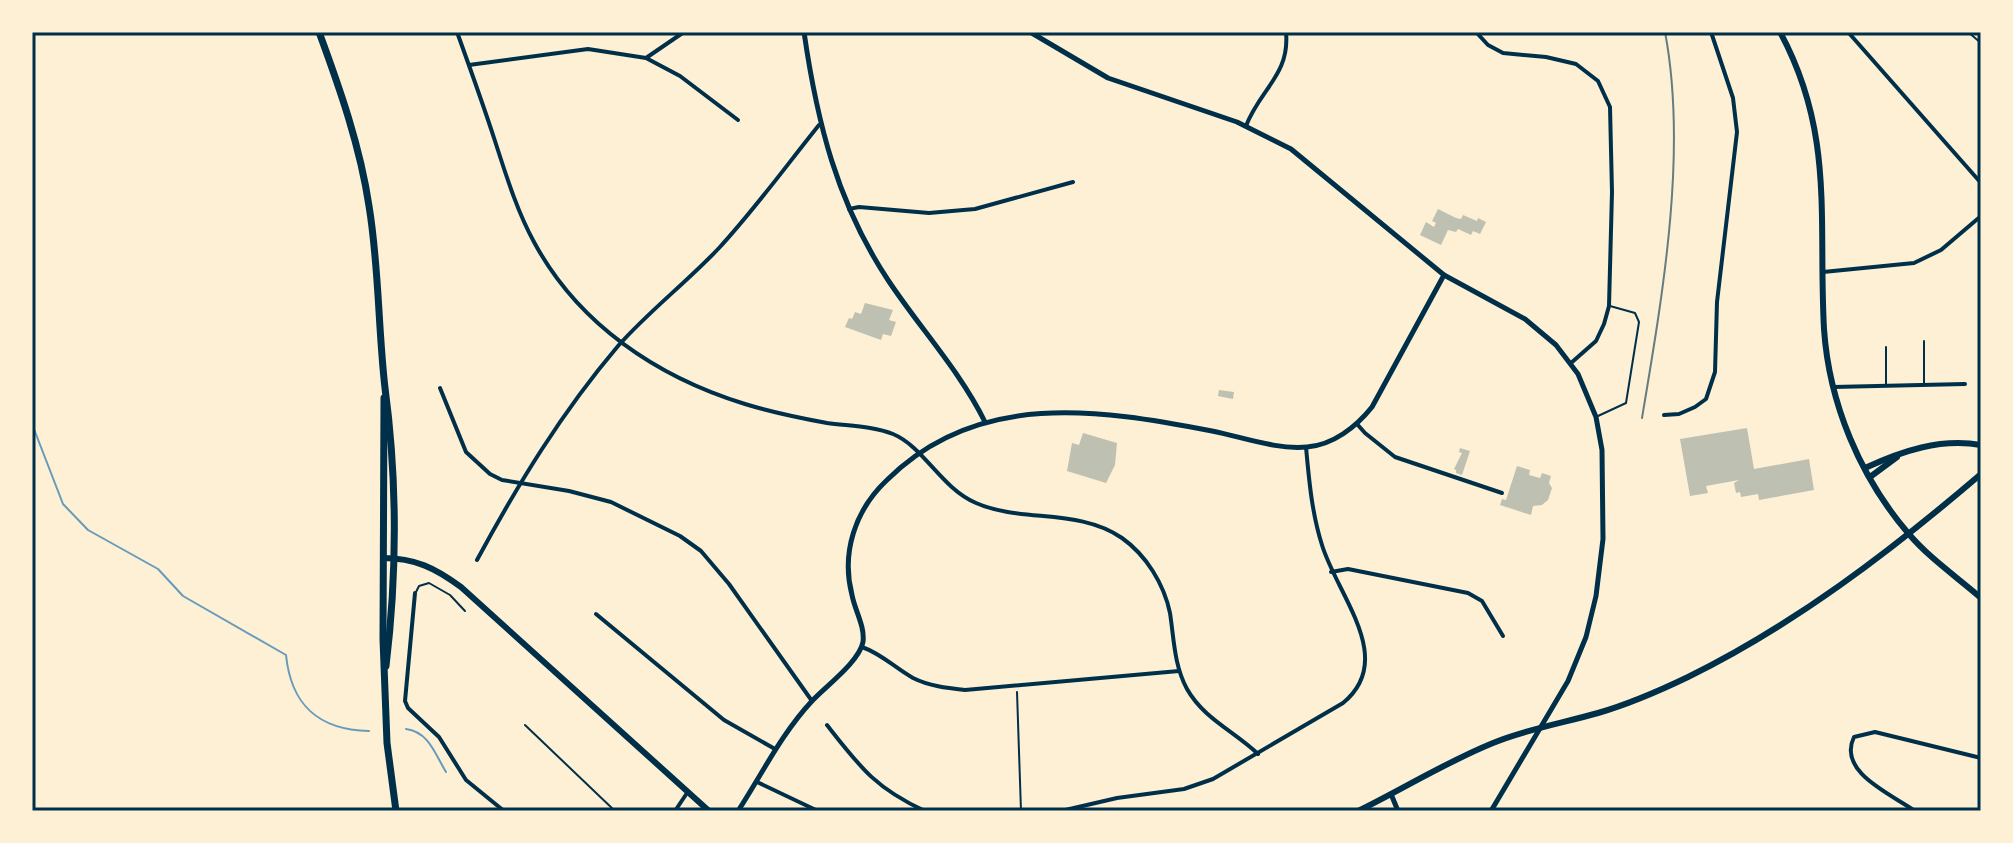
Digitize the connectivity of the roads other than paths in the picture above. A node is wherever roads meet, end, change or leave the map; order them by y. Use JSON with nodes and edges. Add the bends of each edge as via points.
{"nodes":[{"id":1,"x":319,"y":32,"type":"edge"},
{"id":2,"x":457,"y":32,"type":"edge"},
{"id":3,"x":684,"y":32,"type":"edge"},
{"id":4,"x":804,"y":32,"type":"edge"},
{"id":5,"x":1030,"y":32,"type":"edge"},
{"id":6,"x":1286,"y":32,"type":"edge"},
{"id":7,"x":1476,"y":32,"type":"edge"},
{"id":8,"x":1711,"y":32,"type":"edge"},
{"id":9,"x":1780,"y":32,"type":"edge"},
{"id":10,"x":1848,"y":32,"type":"edge"},
{"id":11,"x":646,"y":58,"type":"junction"},
{"id":12,"x":468,"y":65,"type":"junction"},
{"id":13,"x":738,"y":120,"type":"dead end"},
{"id":14,"x":819,"y":125,"type":"junction"},
{"id":15,"x":1246,"y":126,"type":"junction"},
{"id":16,"x":1073,"y":182,"type":"dead end"},
{"id":17,"x":1981,"y":183,"type":"edge"},
{"id":18,"x":849,"y":209,"type":"junction"},
{"id":19,"x":1981,"y":216,"type":"edge"},
{"id":20,"x":1823,"y":272,"type":"junction"},
{"id":21,"x":1444,"y":275,"type":"junction"},
{"id":22,"x":1609,"y":306,"type":"junction"},
{"id":23,"x":1924,"y":341,"type":"dead end"},
{"id":24,"x":621,"y":344,"type":"junction"},
{"id":25,"x":1886,"y":347,"type":"dead end"},
{"id":26,"x":1571,"y":363,"type":"junction"},
{"id":27,"x":1965,"y":384,"type":"dead end"},
{"id":28,"x":1886,"y":385,"type":"junction"},
{"id":29,"x":1924,"y":385,"type":"junction"},
{"id":30,"x":1833,"y":387,"type":"junction"},
{"id":31,"x":385,"y":388,"type":"junction"},
{"id":32,"x":440,"y":388,"type":"dead end"},
{"id":33,"x":1664,"y":415,"type":"dead end"},
{"id":34,"x":1596,"y":417,"type":"junction"},
{"id":35,"x":985,"y":422,"type":"junction"},
{"id":36,"x":1357,"y":424,"type":"junction"},
{"id":37,"x":1981,"y":445,"type":"edge"},
{"id":38,"x":1306,"y":447,"type":"junction"},
{"id":39,"x":919,"y":453,"type":"junction"},
{"id":40,"x":1900,"y":454,"type":"junction"},
{"id":41,"x":1865,"y":468,"type":"junction"},
{"id":42,"x":1981,"y":474,"type":"edge"},
{"id":43,"x":1870,"y":477,"type":"junction"},
{"id":44,"x":519,"y":483,"type":"junction"},
{"id":45,"x":1502,"y":493,"type":"dead end"},
{"id":46,"x":383,"y":558,"type":"junction"},
{"id":47,"x":393,"y":558,"type":"junction"},
{"id":48,"x":477,"y":560,"type":"dead end"},
{"id":49,"x":1331,"y":572,"type":"junction"},
{"id":50,"x":415,"y":593,"type":"joint"},
{"id":51,"x":1981,"y":598,"type":"edge"},
{"id":52,"x":465,"y":611,"type":"dead end"},
{"id":53,"x":596,"y":614,"type":"dead end"},
{"id":54,"x":1503,"y":636,"type":"dead end"},
{"id":55,"x":862,"y":647,"type":"junction"},
{"id":56,"x":386,"y":666,"type":"junction"},
{"id":57,"x":1179,"y":671,"type":"junction"},
{"id":58,"x":812,"y":701,"type":"junction"},
{"id":59,"x":525,"y":725,"type":"dead end"},
{"id":60,"x":827,"y":725,"type":"dead end"},
{"id":61,"x":775,"y":749,"type":"junction"},
{"id":62,"x":1258,"y":754,"type":"junction"},
{"id":63,"x":1981,"y":758,"type":"edge"},
{"id":64,"x":757,"y":782,"type":"junction"},
{"id":65,"x":687,"y":793,"type":"junction"},
{"id":66,"x":1391,"y":794,"type":"junction"},
{"id":67,"x":396,"y":811,"type":"edge"},
{"id":68,"x":504,"y":811,"type":"edge"},
{"id":69,"x":615,"y":811,"type":"edge"},
{"id":70,"x":675,"y":811,"type":"edge"},
{"id":71,"x":709,"y":811,"type":"edge"},
{"id":72,"x":738,"y":811,"type":"edge"},
{"id":73,"x":818,"y":811,"type":"edge"},
{"id":74,"x":925,"y":811,"type":"edge"},
{"id":75,"x":1061,"y":811,"type":"edge"},
{"id":76,"x":1358,"y":811,"type":"edge"},
{"id":77,"x":1398,"y":811,"type":"edge"},
{"id":78,"x":1491,"y":811,"type":"edge"},
{"id":79,"x":1915,"y":811,"type":"edge"}],
"edges":[{"from":1,"to":31,"type":"main road","via":[[364,179]]},
{"from":2,"to":12,"type":"street"},
{"from":3,"to":11,"type":"street"},
{"from":4,"to":14,"type":"street"},
{"from":5,"to":15,"type":"street","via":[[1108,78]]},
{"from":6,"to":15,"type":"street","via":[[1283,66]]},
{"from":7,"to":22,"type":"street","via":[[1503,53],[1576,64],[1604,93],[1611,118]]},
{"from":8,"to":33,"type":"street","via":[[1733,98],[1737,132],[1717,302],[1715,372],[1706,399],[1687,411]]},
{"from":9,"to":20,"type":"main road","via":[[1816,128]]},
{"from":10,"to":17,"type":"street"},
{"from":11,"to":12,"type":"street","via":[[588,49]]},
{"from":11,"to":13,"type":"street","via":[[680,76]]},
{"from":12,"to":24,"type":"street","via":[[533,241],[579,305]]},
{"from":14,"to":18,"type":"street"},
{"from":14,"to":24,"type":"street","via":[[718,249]]},
{"from":15,"to":21,"type":"street","via":[[1302,156]]},
{"from":16,"to":18,"type":"street","via":[[975,209]]},
{"from":18,"to":35,"type":"street","via":[[888,280]]},
{"from":19,"to":20,"type":"street","via":[[1941,250],[1914,263]]},
{"from":20,"to":30,"type":"main road"},
{"from":21,"to":26,"type":"street","via":[[1525,319]]},
{"from":21,"to":36,"type":"street","via":[[1378,398]]},
{"from":22,"to":26,"type":"street","via":[[1599,335]]},
{"from":22,"to":34,"type":"lane","via":[[1635,313],[1638,330],[1626,403]]},
{"from":23,"to":29,"type":"lane"},
{"from":24,"to":39,"type":"street","via":[[724,396],[808,419],[893,434]]},
{"from":24,"to":44,"type":"street","via":[[557,424]]},
{"from":25,"to":28,"type":"lane"},
{"from":26,"to":34,"type":"street"},
{"from":27,"to":29,"type":"street"},
{"from":28,"to":29,"type":"street"},
{"from":28,"to":30,"type":"street"},
{"from":30,"to":41,"type":"main road"},
{"from":31,"to":46,"type":"main road"},
{"from":31,"to":47,"type":"main road"},
{"from":32,"to":44,"type":"street","via":[[466,452],[490,474]]},
{"from":34,"to":78,"type":"street","via":[[1602,458],[1601,567],[1586,637],[1559,700]]},
{"from":35,"to":38,"type":"street","via":[[1027,413],[1095,413]]},
{"from":35,"to":39,"type":"street"},
{"from":36,"to":38,"type":"street"},
{"from":36,"to":45,"type":"street","via":[[1395,457]]},
{"from":37,"to":40,"type":"main road","via":[[1935,444]]},
{"from":38,"to":49,"type":"street","via":[[1316,525]]},
{"from":39,"to":55,"type":"street","via":[[871,497],[852,538],[848,578]]},
{"from":39,"to":57,"type":"street","via":[[972,502],[1084,522],[1130,544],[1165,595]]},
{"from":40,"to":41,"type":"main road"},
{"from":40,"to":43,"type":"main road"},
{"from":41,"to":43,"type":"main road"},
{"from":42,"to":66,"type":"main road","via":[[1804,609],[1689,677],[1600,712],[1493,743]]},
{"from":43,"to":51,"type":"main road","via":[[1909,535]]},
{"from":44,"to":48,"type":"street"},
{"from":44,"to":58,"type":"street","via":[[611,502],[701,551]]},
{"from":46,"to":47,"type":"main road"},
{"from":46,"to":56,"type":"main road"},
{"from":47,"to":56,"type":"main road"},
{"from":47,"to":65,"type":"main road","via":[[418,561],[461,587]]},
{"from":49,"to":54,"type":"street","via":[[1348,569],[1468,593],[1482,601]]},
{"from":49,"to":62,"type":"street","via":[[1365,643],[1361,684],[1343,703]]},
{"from":50,"to":52,"type":"lane","via":[[429,583]]},
{"from":50,"to":68,"type":"street","via":[[405,701],[439,737],[466,780]]},
{"from":53,"to":61,"type":"street","via":[[724,720]]},
{"from":55,"to":57,"type":"street","via":[[914,678],[965,690]]},
{"from":55,"to":58,"type":"street"},
{"from":56,"to":67,"type":"main road","via":[[387,743]]},
{"from":57,"to":62,"type":"street","via":[[1208,715]]},
{"from":58,"to":61,"type":"street"},
{"from":59,"to":69,"type":"lane"},
{"from":60,"to":74,"type":"street","via":[[868,776]]},
{"from":61,"to":64,"type":"street"},
{"from":62,"to":75,"type":"street","via":[[1223,775],[1184,789]]},
{"from":63,"to":79,"type":"street","via":[[1875,732],[1854,737],[1849,752],[1854,767]]},
{"from":64,"to":72,"type":"street"},
{"from":64,"to":73,"type":"street"},
{"from":65,"to":70,"type":"street"},
{"from":65,"to":71,"type":"main road"},
{"from":66,"to":76,"type":"main road"},
{"from":66,"to":77,"type":"street"}]}
